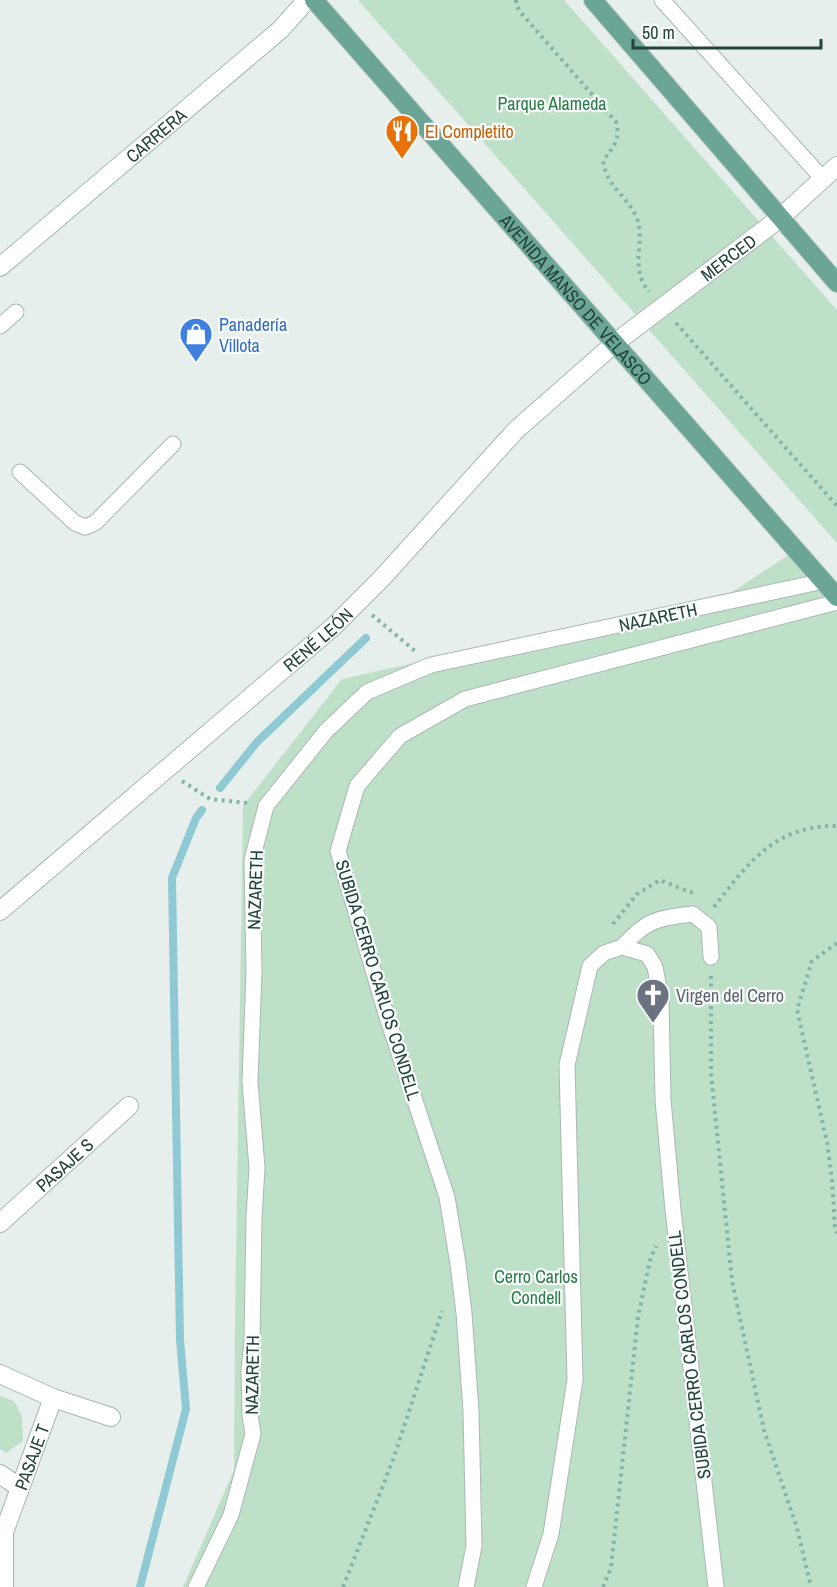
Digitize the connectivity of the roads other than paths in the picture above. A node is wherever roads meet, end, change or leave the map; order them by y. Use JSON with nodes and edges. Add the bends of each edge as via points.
{"nodes":[{"id":1,"x":307,"y":0,"type":"edge"},
{"id":2,"x":314,"y":0,"type":"edge"},
{"id":3,"x":593,"y":0,"type":"edge"},
{"id":4,"x":662,"y":0,"type":"edge"},
{"id":5,"x":837,"y":166,"type":"edge"},
{"id":6,"x":822,"y":180,"type":"junction"},
{"id":7,"x":780,"y":218,"type":"junction"},
{"id":8,"x":0,"y":267,"type":"edge"},
{"id":9,"x":837,"y":283,"type":"edge"},
{"id":10,"x":16,"y":312,"type":"dead end"},
{"id":11,"x":0,"y":326,"type":"edge"},
{"id":12,"x":615,"y":343,"type":"junction"},
{"id":13,"x":173,"y":444,"type":"dead end"},
{"id":14,"x":20,"y":472,"type":"dead end"},
{"id":15,"x":824,"y":581,"type":"junction"},
{"id":16,"x":837,"y":597,"type":"edge"},
{"id":17,"x":837,"y":602,"type":"edge"},
{"id":18,"x":0,"y":911,"type":"edge"},
{"id":19,"x":622,"y":947,"type":"junction"},
{"id":20,"x":711,"y":957,"type":"road end"},
{"id":21,"x":129,"y":1106,"type":"dead end"},
{"id":22,"x":0,"y":1223,"type":"edge"},
{"id":23,"x":0,"y":1374,"type":"edge"},
{"id":24,"x":53,"y":1398,"type":"junction"},
{"id":25,"x":111,"y":1417,"type":"dead end"},
{"id":26,"x":0,"y":1474,"type":"edge"},
{"id":27,"x":20,"y":1488,"type":"junction"},
{"id":28,"x":4,"y":1587,"type":"edge"},
{"id":29,"x":196,"y":1587,"type":"edge"},
{"id":30,"x":466,"y":1587,"type":"edge"},
{"id":31,"x":534,"y":1587,"type":"edge"},
{"id":32,"x":716,"y":1587,"type":"edge"}],
"edges":[{"from":1,"to":8,"type":"street","name":"CARRERA","via":[[280,30]]},
{"from":2,"to":12,"type":"main road","name":"AVENIDA MANSO DE VELASCO"},
{"from":3,"to":7,"type":"main road"},
{"from":4,"to":6,"type":"lane"},
{"from":5,"to":6,"type":"street","name":"MERCED"},
{"from":6,"to":7,"type":"street","name":"MERCED"},
{"from":7,"to":9,"type":"main road"},
{"from":7,"to":12,"type":"street","name":"MERCED"},
{"from":10,"to":11,"type":"lane"},
{"from":12,"to":15,"type":"main road","name":"AVENIDA MANSO DE VELASCO"},
{"from":12,"to":18,"type":"street","name":"RENÉ LEÓN","via":[[516,430],[333,627]]},
{"from":13,"to":14,"type":"lane","via":[[95,523],[85,527],[75,523]]},
{"from":15,"to":16,"type":"main road","name":"AVENIDA MANSO DE VELASCO"},
{"from":15,"to":29,"type":"lane","name":"NAZARETH","via":[[431,665],[367,692],[326,731],[266,806],[252,860],[250,1082],[257,1168],[249,1370],[253,1434],[231,1515]]},
{"from":17,"to":30,"type":"lane","name":"SUBIDA CERRO CARLOS CONDELL","via":[[465,699],[400,736],[357,786],[338,851],[386,1014],[447,1197],[458,1264],[471,1422],[474,1546]]},
{"from":19,"to":20,"type":"lane","via":[[639,928],[663,917],[693,914],[709,927]]},
{"from":19,"to":31,"type":"lane","via":[[604,953],[590,966],[567,1065],[575,1380],[551,1534]]},
{"from":19,"to":32,"type":"lane","name":"SUBIDA CERRO CARLOS CONDELL","via":[[647,954],[655,967],[661,1000],[663,1100],[673,1210]]},
{"from":21,"to":22,"type":"street","name":"PASAJE S"},
{"from":23,"to":24,"type":"street"},
{"from":24,"to":25,"type":"street"},
{"from":24,"to":27,"type":"street","name":"PASAJE T"},
{"from":26,"to":27,"type":"street"},
{"from":27,"to":28,"type":"street","name":"PASAJE T","via":[[4,1532]]}]}
